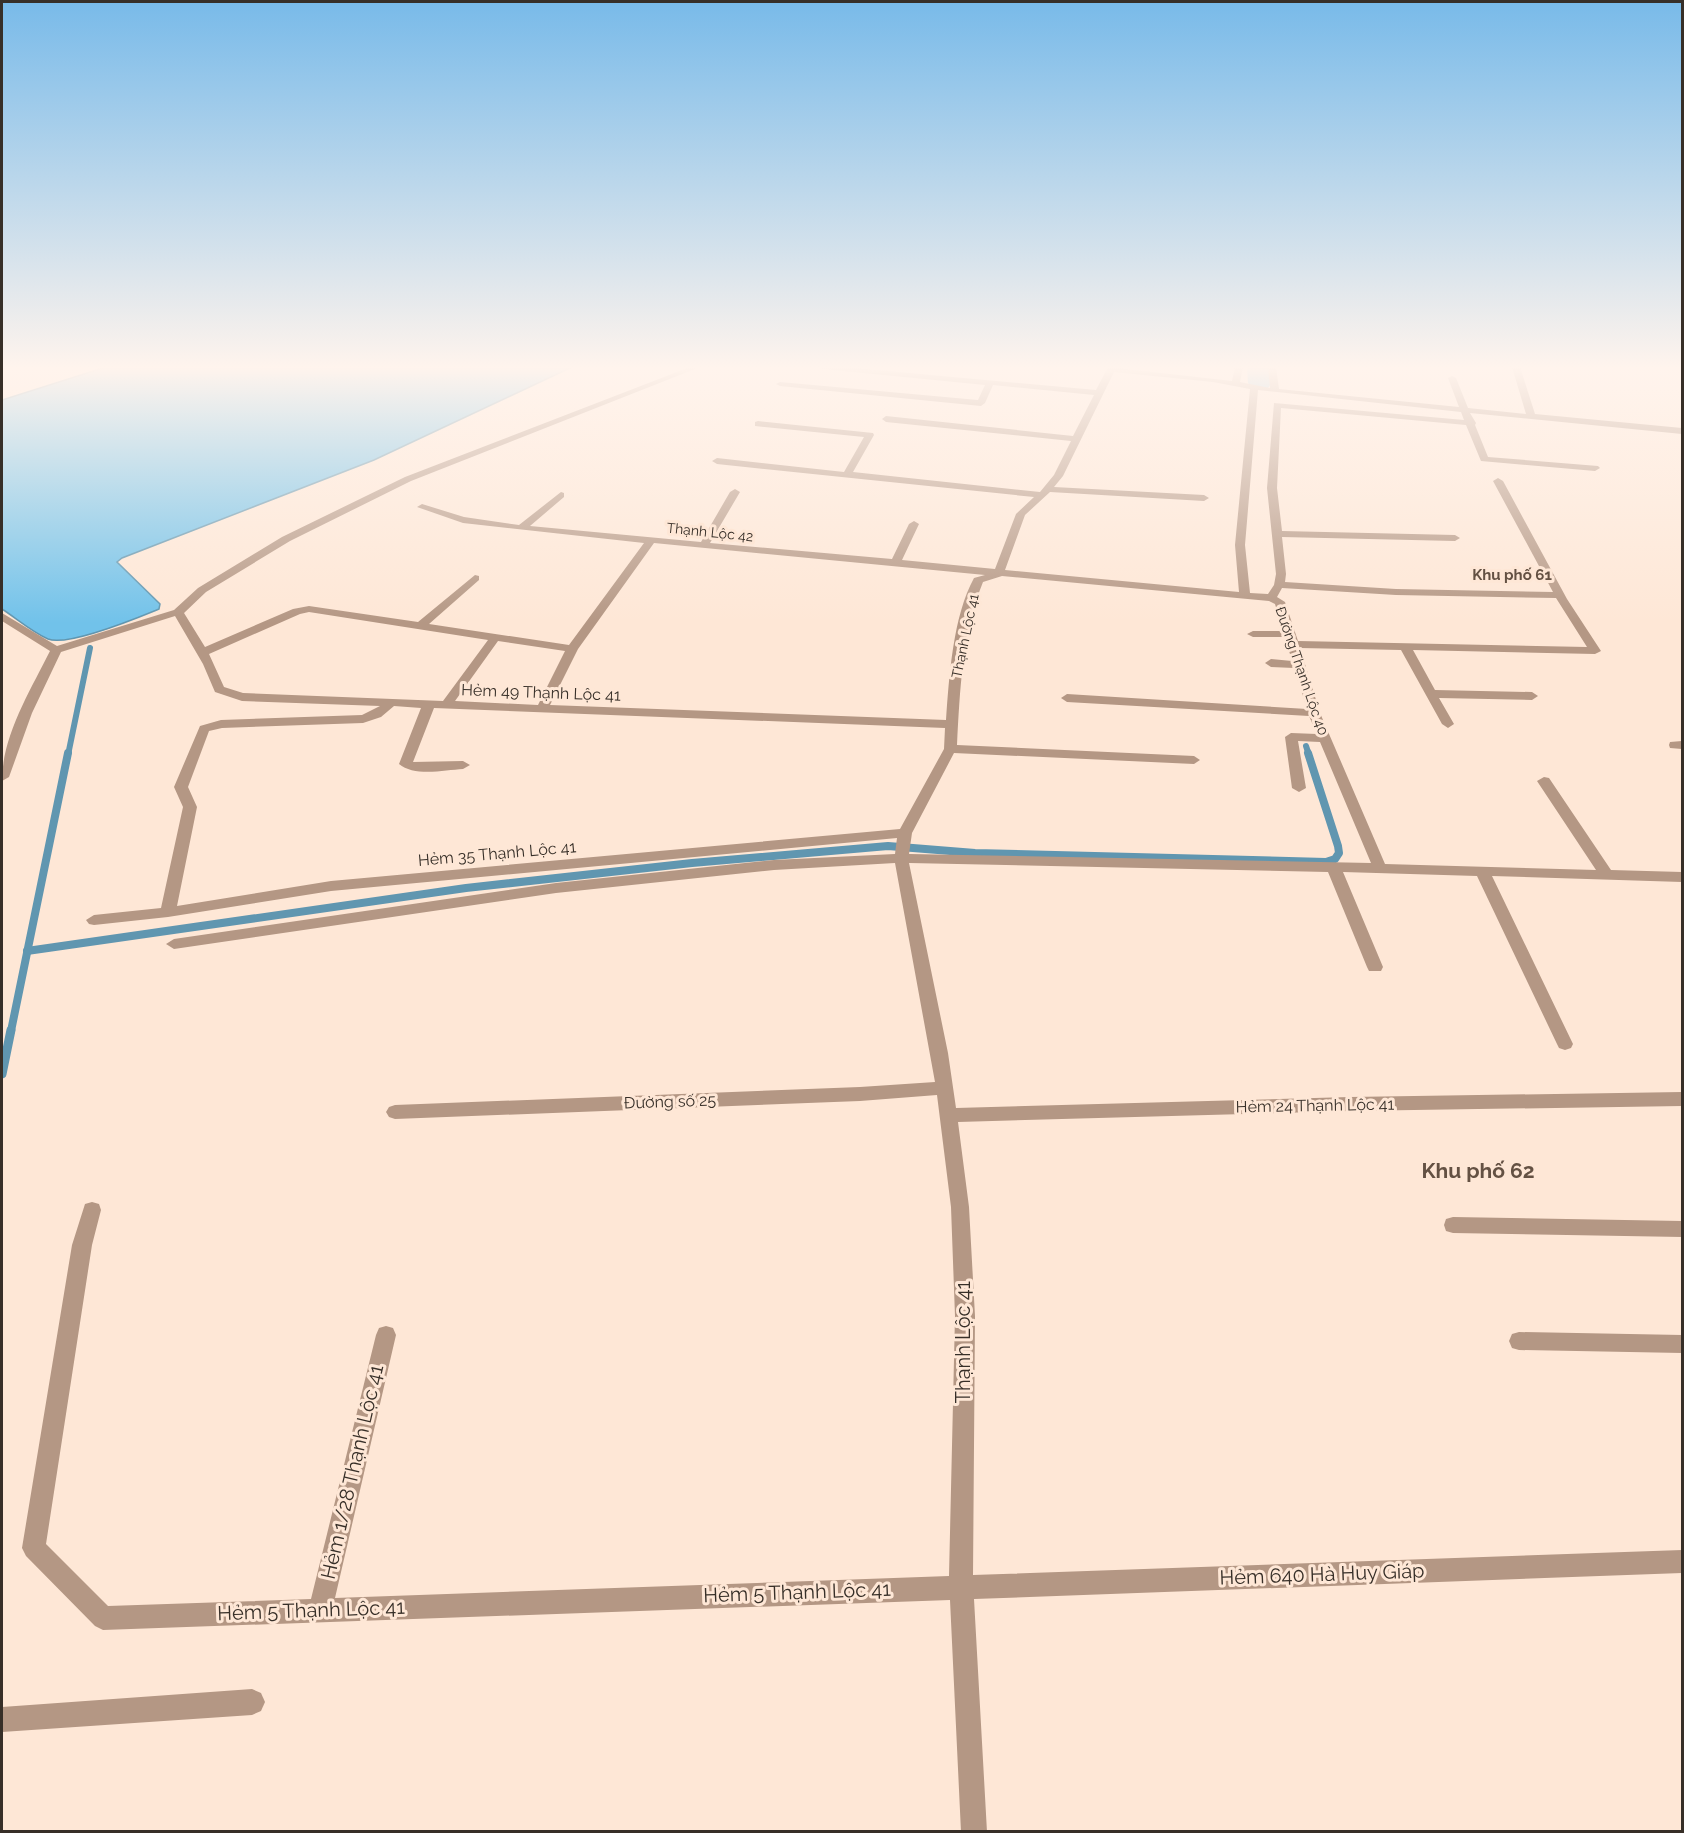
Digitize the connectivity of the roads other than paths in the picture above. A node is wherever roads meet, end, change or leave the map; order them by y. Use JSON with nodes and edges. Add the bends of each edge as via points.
{"nodes":[{"id":1,"x":476,"y":453,"type":"edge"},
{"id":2,"x":860,"y":453,"type":"edge"},
{"id":3,"x":1069,"y":453,"type":"edge"},
{"id":4,"x":1248,"y":453,"type":"edge"},
{"id":5,"x":1274,"y":453,"type":"edge"},
{"id":6,"x":1482,"y":453,"type":"edge"},
{"id":7,"x":717,"y":461,"type":"dead end"},
{"id":8,"x":1595,"y":468,"type":"dead end"},
{"id":9,"x":847,"y":475,"type":"junction"},
{"id":10,"x":1498,"y":481,"type":"dead end"},
{"id":11,"x":735,"y":492,"type":"dead end"},
{"id":12,"x":1044,"y":492,"type":"junction"},
{"id":13,"x":561,"y":495,"type":"dead end"},
{"id":14,"x":1204,"y":498,"type":"dead end"},
{"id":15,"x":422,"y":507,"type":"dead end"},
{"id":16,"x":914,"y":524,"type":"dead end"},
{"id":17,"x":521,"y":528,"type":"junction"},
{"id":18,"x":1277,"y":534,"type":"junction"},
{"id":19,"x":1455,"y":538,"type":"dead end"},
{"id":20,"x":651,"y":540,"type":"junction"},
{"id":21,"x":704,"y":545,"type":"junction"},
{"id":22,"x":895,"y":564,"type":"junction"},
{"id":23,"x":998,"y":574,"type":"junction"},
{"id":24,"x":475,"y":578,"type":"dead end"},
{"id":25,"x":1279,"y":585,"type":"junction"},
{"id":26,"x":1560,"y":595,"type":"junction"},
{"id":27,"x":1245,"y":596,"type":"junction"},
{"id":28,"x":1271,"y":598,"type":"junction"},
{"id":29,"x":178,"y":612,"type":"junction"},
{"id":30,"x":2,"y":616,"type":"edge"},
{"id":31,"x":422,"y":624,"type":"junction"},
{"id":32,"x":1253,"y":634,"type":"dead end"},
{"id":33,"x":496,"y":636,"type":"junction"},
{"id":34,"x":1292,"y":639,"type":"junction"},
{"id":35,"x":1405,"y":647,"type":"junction"},
{"id":36,"x":572,"y":649,"type":"junction"},
{"id":37,"x":56,"y":650,"type":"junction"},
{"id":38,"x":202,"y":653,"type":"junction"},
{"id":39,"x":1271,"y":663,"type":"dead end"},
{"id":40,"x":1300,"y":665,"type":"junction"},
{"id":41,"x":1431,"y":694,"type":"junction"},
{"id":42,"x":1532,"y":696,"type":"dead end"},
{"id":43,"x":1067,"y":698,"type":"dead end"},
{"id":44,"x":391,"y":703,"type":"junction"},
{"id":45,"x":429,"y":704,"type":"junction"},
{"id":46,"x":446,"y":705,"type":"junction"},
{"id":47,"x":542,"y":708,"type":"junction"},
{"id":48,"x":1314,"y":713,"type":"junction"},
{"id":49,"x":952,"y":724,"type":"junction"},
{"id":50,"x":1448,"y":724,"type":"dead end"},
{"id":51,"x":1324,"y":738,"type":"junction"},
{"id":52,"x":8,"y":745,"type":"edge"},
{"id":53,"x":950,"y":750,"type":"junction"},
{"id":54,"x":1194,"y":760,"type":"dead end"},
{"id":55,"x":464,"y":765,"type":"dead end"},
{"id":56,"x":2,"y":777,"type":"edge"},
{"id":57,"x":1544,"y":781,"type":"dead end"},
{"id":58,"x":1299,"y":788,"type":"dead end"},
{"id":59,"x":904,"y":833,"type":"junction"},
{"id":60,"x":901,"y":858,"type":"junction"},
{"id":61,"x":1334,"y":868,"type":"junction"},
{"id":62,"x":1380,"y":868,"type":"junction"},
{"id":63,"x":1482,"y":871,"type":"junction"},
{"id":64,"x":1606,"y":874,"type":"junction"},
{"id":65,"x":1683,"y":876,"type":"edge"},
{"id":66,"x":168,"y":912,"type":"junction"},
{"id":67,"x":94,"y":920,"type":"dead end"},
{"id":68,"x":174,"y":944,"type":"dead end"},
{"id":69,"x":1375,"y":967,"type":"dead end"},
{"id":70,"x":1565,"y":1044,"type":"dead end"},
{"id":71,"x":944,"y":1088,"type":"junction"},
{"id":72,"x":1683,"y":1099,"type":"edge"},
{"id":73,"x":395,"y":1112,"type":"dead end"},
{"id":74,"x":948,"y":1115,"type":"junction"},
{"id":75,"x":92,"y":1210,"type":"dead end"},
{"id":76,"x":1453,"y":1225,"type":"dead end"},
{"id":77,"x":1683,"y":1229,"type":"edge"},
{"id":78,"x":386,"y":1335,"type":"dead end"},
{"id":79,"x":1519,"y":1341,"type":"dead end"},
{"id":80,"x":1683,"y":1344,"type":"edge"},
{"id":81,"x":1683,"y":1562,"type":"edge"},
{"id":82,"x":961,"y":1586,"type":"junction"},
{"id":83,"x":320,"y":1609,"type":"junction"},
{"id":84,"x":252,"y":1702,"type":"dead end"},
{"id":85,"x":2,"y":1720,"type":"edge"},
{"id":86,"x":975,"y":1832,"type":"edge"}],
"edges":[{"from":1,"to":29,"type":"street","via":[[408,479],[286,539],[202,590]]},
{"from":2,"to":9,"type":"street"},
{"from":3,"to":12,"type":"street","via":[[1058,476]]},
{"from":4,"to":27,"type":"street","via":[[1240,545]]},
{"from":5,"to":18,"type":"street","via":[[1272,488]]},
{"from":6,"to":8,"type":"street","via":[[1484,459]]},
{"from":7,"to":9,"type":"street"},
{"from":9,"to":12,"type":"street"},
{"from":10,"to":26,"type":"street"},
{"from":11,"to":21,"type":"street"},
{"from":12,"to":14,"type":"street"},
{"from":12,"to":23,"type":"street","via":[[1021,514]]},
{"from":13,"to":17,"type":"street"},
{"from":15,"to":17,"type":"street","name":"Thạnh Lộc 42","via":[[463,520]]},
{"from":16,"to":22,"type":"street"},
{"from":17,"to":20,"type":"street","name":"Thạnh Lộc 42"},
{"from":18,"to":19,"type":"street"},
{"from":18,"to":25,"type":"street"},
{"from":20,"to":21,"type":"street","name":"Thạnh Lộc 42"},
{"from":20,"to":36,"type":"street"},
{"from":21,"to":22,"type":"street","name":"Thạnh Lộc 42"},
{"from":22,"to":23,"type":"street","name":"Thạnh Lộc 42"},
{"from":23,"to":27,"type":"street","name":"Đường Thạnh Lộc 40"},
{"from":23,"to":49,"type":"street","name":"Thạnh Lộc 41","via":[[978,580],[970,600],[956,664]]},
{"from":24,"to":31,"type":"street"},
{"from":25,"to":26,"type":"street"},
{"from":25,"to":28,"type":"street"},
{"from":26,"to":35,"type":"street","via":[[1595,651]]},
{"from":27,"to":28,"type":"street","name":"Đường Thạnh Lộc 40"},
{"from":28,"to":34,"type":"street","name":"Đường Thạnh Lộc 40","via":[[1280,602]]},
{"from":29,"to":37,"type":"street"},
{"from":29,"to":38,"type":"street","name":"Hẻm 49 Thạnh Lộc 41"},
{"from":30,"to":37,"type":"street"},
{"from":31,"to":33,"type":"street"},
{"from":31,"to":38,"type":"street","via":[[303,609]]},
{"from":32,"to":34,"type":"street"},
{"from":33,"to":36,"type":"street"},
{"from":33,"to":46,"type":"street"},
{"from":34,"to":35,"type":"street"},
{"from":34,"to":40,"type":"street","name":"Đường Thạnh Lộc 40"},
{"from":35,"to":41,"type":"street"},
{"from":36,"to":47,"type":"street"},
{"from":37,"to":52,"type":"street"},
{"from":38,"to":44,"type":"street","name":"Hẻm 49 Thạnh Lộc 41","via":[[219,689],[242,697]]},
{"from":39,"to":40,"type":"street"},
{"from":40,"to":48,"type":"street","name":"Đường Thạnh Lộc 40"},
{"from":41,"to":42,"type":"street"},
{"from":41,"to":50,"type":"street"},
{"from":43,"to":48,"type":"street"},
{"from":44,"to":45,"type":"street","name":"Hẻm 49 Thạnh Lộc 41"},
{"from":44,"to":66,"type":"street","via":[[363,719],[221,724],[204,729],[182,787],[190,807]]},
{"from":45,"to":46,"type":"street","name":"Hẻm 49 Thạnh Lộc 41"},
{"from":45,"to":55,"type":"street","via":[[406,764]]},
{"from":46,"to":47,"type":"street","name":"Hẻm 49 Thạnh Lộc 41"},
{"from":47,"to":49,"type":"street","name":"Hẻm 49 Thạnh Lộc 41"},
{"from":48,"to":51,"type":"street","name":"Đường Thạnh Lộc 40"},
{"from":49,"to":53,"type":"street","name":"Thạnh Lộc 41"},
{"from":51,"to":58,"type":"street","via":[[1291,737]]},
{"from":51,"to":62,"type":"street","name":"Đường Thạnh Lộc 40"},
{"from":52,"to":56,"type":"street"},
{"from":53,"to":54,"type":"street"},
{"from":53,"to":59,"type":"street","name":"Thạnh Lộc 41"},
{"from":57,"to":64,"type":"street"},
{"from":59,"to":60,"type":"street","name":"Thạnh Lộc 41"},
{"from":59,"to":66,"type":"street","name":"Hẻm 35 Thạnh Lộc 41","via":[[331,886]]},
{"from":60,"to":61,"type":"street"},
{"from":60,"to":68,"type":"street","via":[[774,865],[556,888]]},
{"from":60,"to":71,"type":"street","name":"Thạnh Lộc 41"},
{"from":61,"to":62,"type":"street"},
{"from":61,"to":69,"type":"street"},
{"from":62,"to":63,"type":"street"},
{"from":63,"to":64,"type":"street"},
{"from":63,"to":70,"type":"street"},
{"from":64,"to":65,"type":"street"},
{"from":66,"to":67,"type":"street","name":"Hẻm 35 Thạnh Lộc 41"},
{"from":71,"to":73,"type":"street","name":"Đường số 25"},
{"from":71,"to":74,"type":"street","name":"Thạnh Lộc 41"},
{"from":72,"to":74,"type":"street","name":"Hẻm 24 Thạnh Lộc 41"},
{"from":74,"to":82,"type":"street","name":"Thạnh Lộc 41","via":[[960,1207],[965,1316]]},
{"from":75,"to":83,"type":"street","name":"Hẻm 5 Thạnh Lộc 41","via":[[82,1245],[34,1548],[103,1618]]},
{"from":76,"to":77,"type":"street"},
{"from":78,"to":83,"type":"street","name":"Hẻm 1/28 Thạnh Lộc 41"},
{"from":79,"to":80,"type":"street"},
{"from":81,"to":82,"type":"street","name":"Hẻm 640 Hà Huy Giáp"},
{"from":82,"to":83,"type":"street","name":"Hẻm 5 Thạnh Lộc 41"},
{"from":82,"to":86,"type":"street","name":"Thạnh Lộc 41"},
{"from":84,"to":85,"type":"street"}]}
